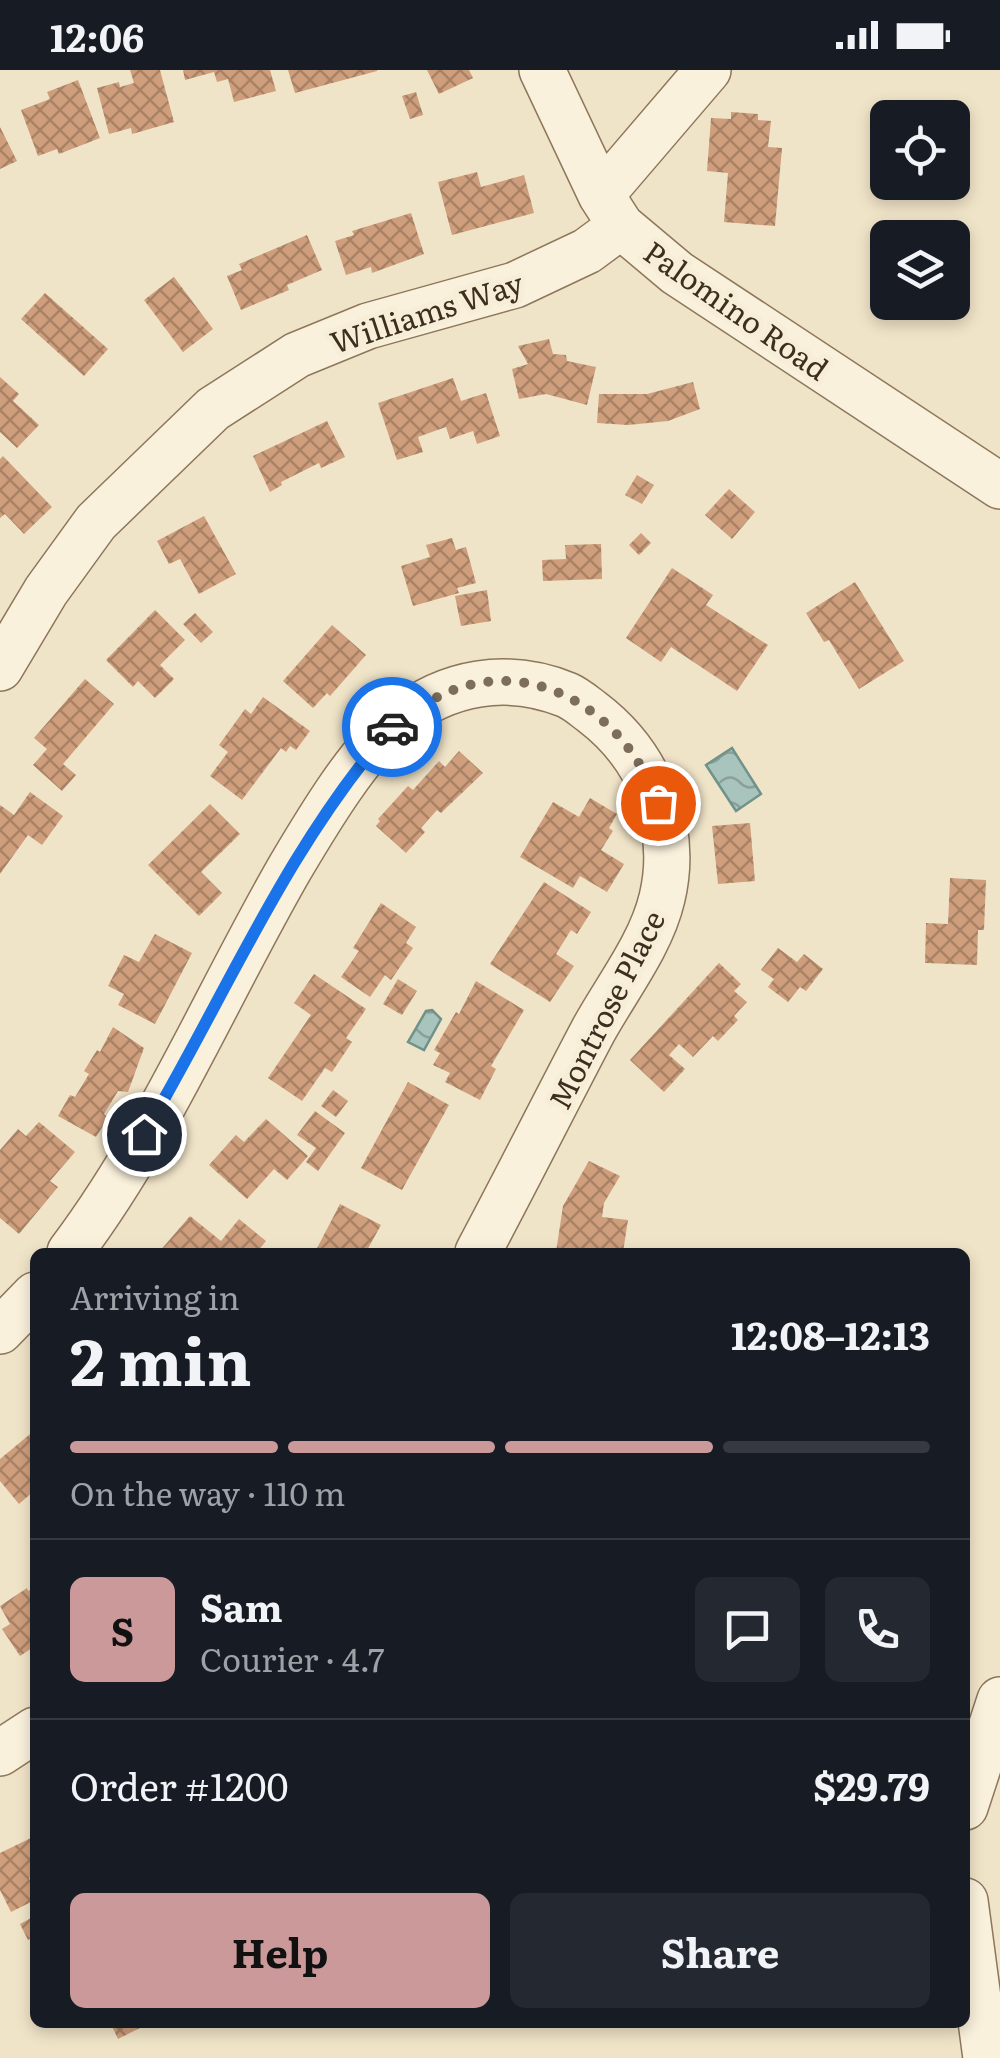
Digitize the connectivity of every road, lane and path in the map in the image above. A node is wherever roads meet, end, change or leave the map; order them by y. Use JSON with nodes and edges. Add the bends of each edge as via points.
{"nodes":[{"id":1,"x":542,"y":70,"type":"edge"},
{"id":2,"x":708,"y":70,"type":"edge"},
{"id":3,"x":611,"y":211,"type":"junction"},
{"id":4,"x":1000,"y":486,"type":"edge"},
{"id":5,"x":0,"y":668,"type":"edge"},
{"id":6,"x":73,"y":1248,"type":"edge"},
{"id":7,"x":480,"y":1248,"type":"edge"},
{"id":8,"x":30,"y":1300,"type":"edge"},
{"id":9,"x":0,"y":1332,"type":"edge"},
{"id":10,"x":1000,"y":1700,"type":"edge"},
{"id":11,"x":30,"y":1733,"type":"edge"},
{"id":12,"x":0,"y":1753,"type":"edge"},
{"id":13,"x":970,"y":1793,"type":"edge"},
{"id":14,"x":970,"y":1938,"type":"edge"},
{"id":15,"x":986,"y":2058,"type":"edge"}],
"edges":[{"from":1,"to":3,"type":"street","name":"Palomino Road"},
{"from":2,"to":3,"type":"street","name":"Williams Way"},
{"from":3,"to":4,"type":"street","name":"Palomino Road","via":[[677,273]]},
{"from":3,"to":5,"type":"street","name":"Williams Way","via":[[588,251],[515,285],[368,326],[297,355],[214,409],[96,522]]},
{"from":6,"to":7,"type":"street","name":"Montrose Place","via":[[180,1074],[329,805],[396,721],[450,690],[486,680],[530,683],[571,696],[603,720],[631,749],[650,783],[665,824],[668,863],[661,902],[643,942]]},
{"from":8,"to":9,"type":"street"},
{"from":10,"to":13,"type":"street"},
{"from":11,"to":12,"type":"street"},
{"from":14,"to":15,"type":"street"}]}
